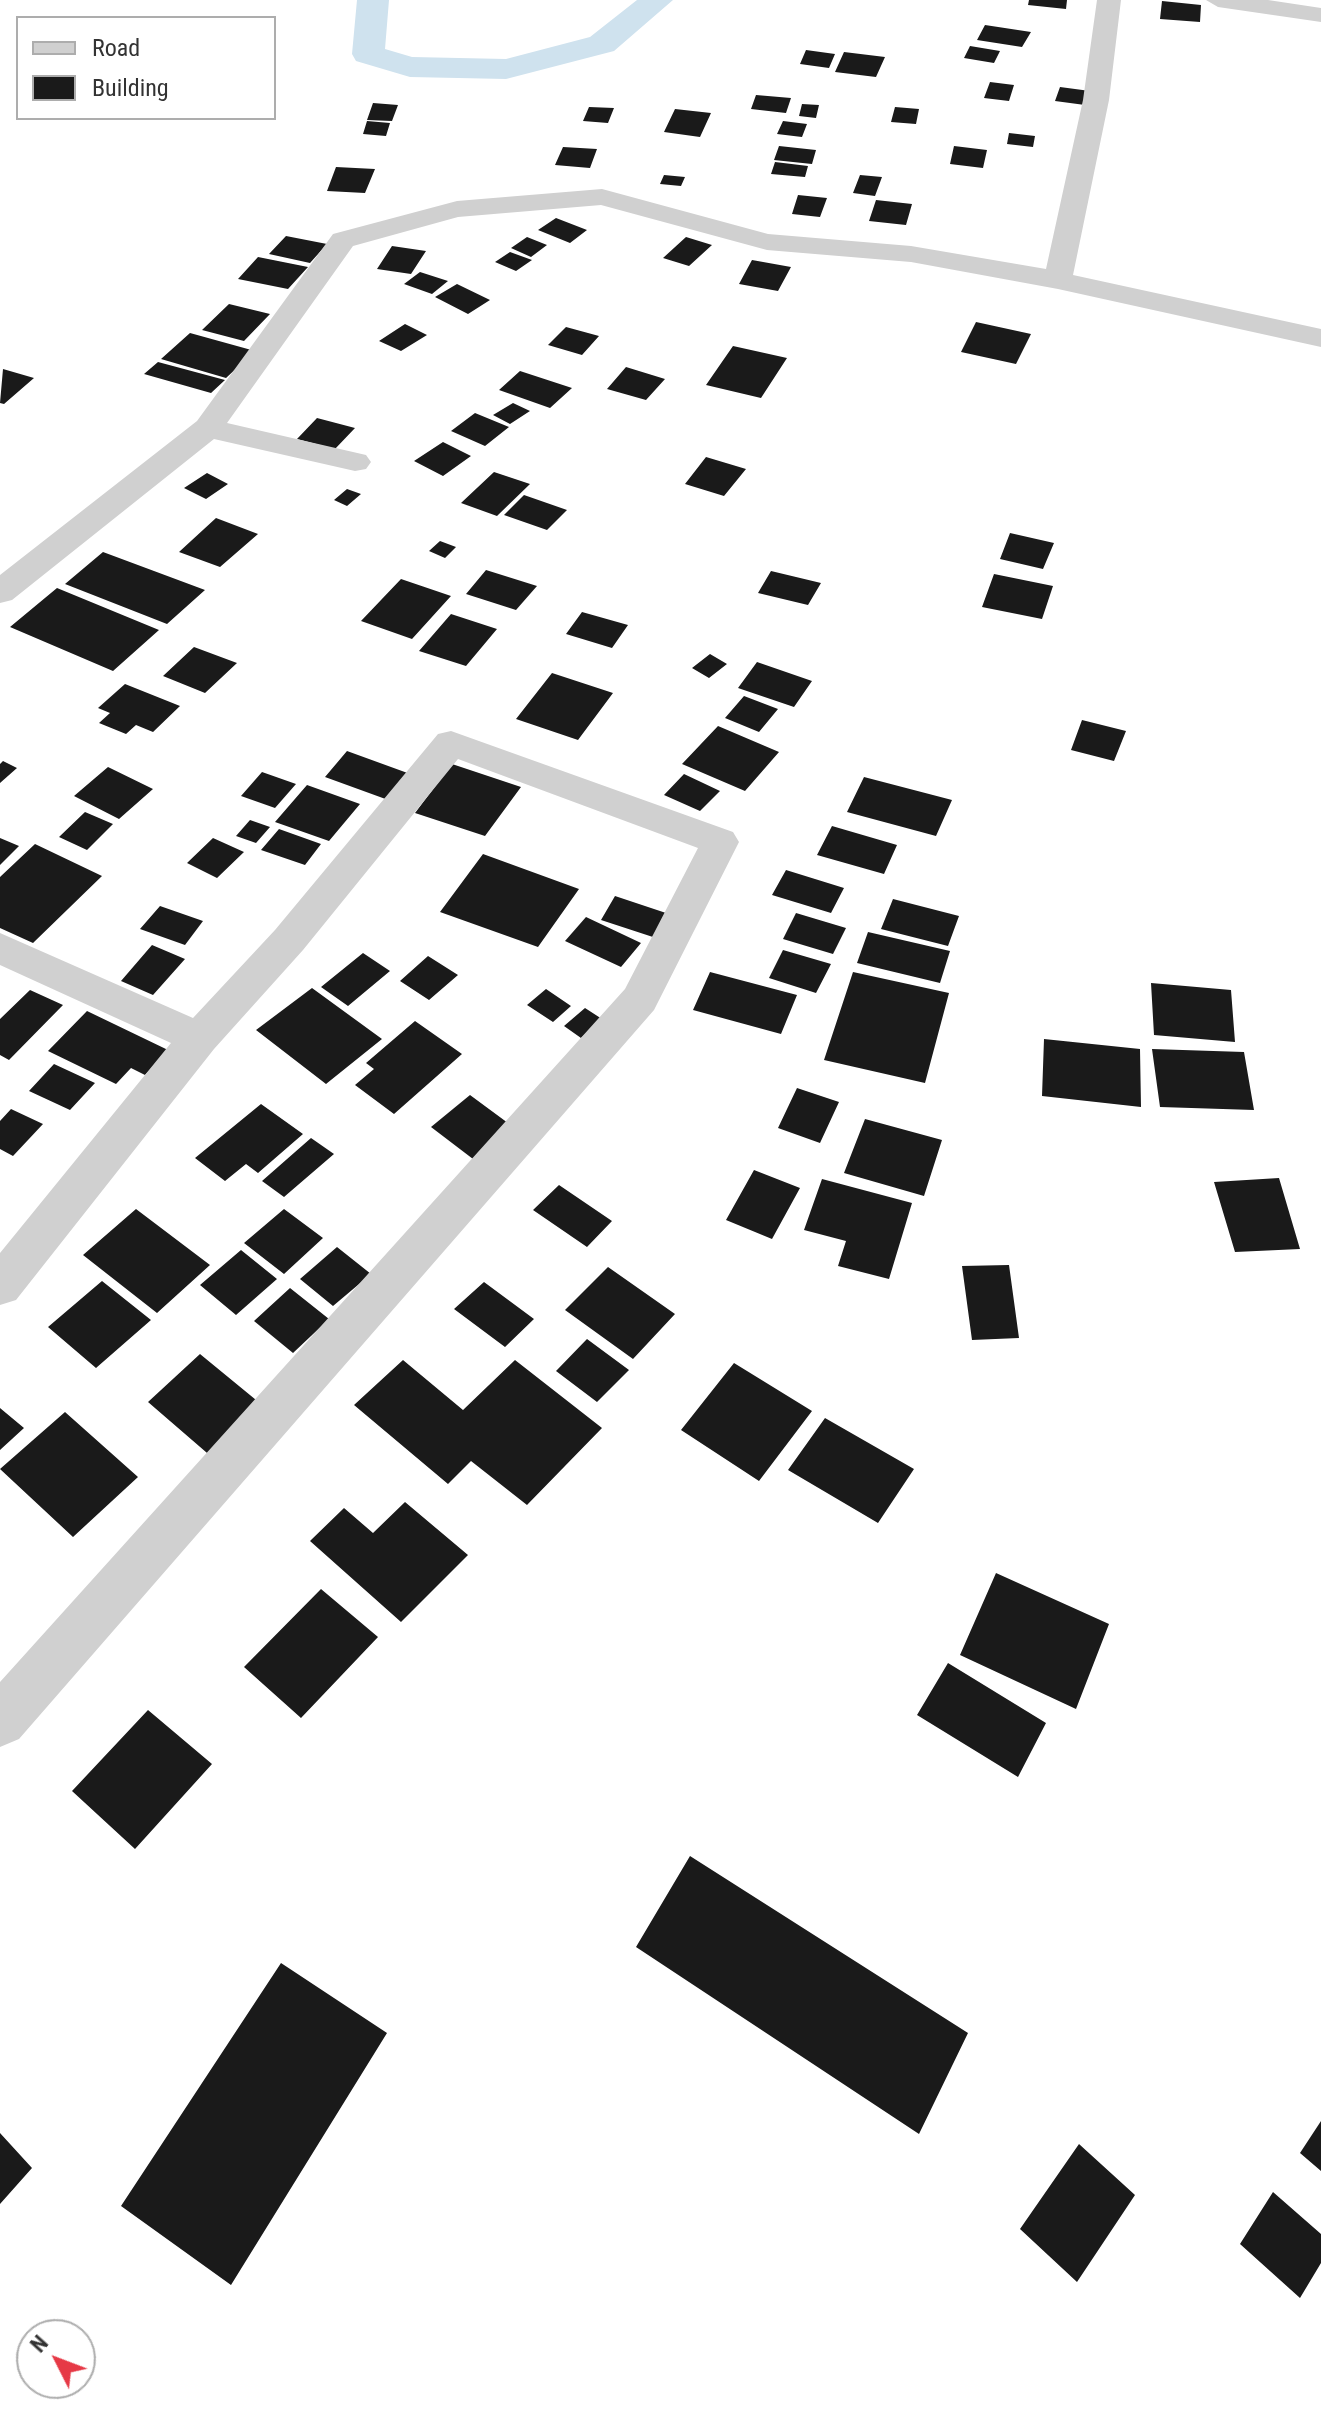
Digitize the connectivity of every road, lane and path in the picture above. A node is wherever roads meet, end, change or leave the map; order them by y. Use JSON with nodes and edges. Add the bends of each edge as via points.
{"nodes":[{"id":1,"x":1109,"y":0,"type":"edge"},
{"id":2,"x":1218,"y":0,"type":"edge"},
{"id":3,"x":1321,"y":15,"type":"edge"},
{"id":4,"x":1058,"y":280,"type":"junction"},
{"id":5,"x":1321,"y":338,"type":"edge"},
{"id":6,"x":208,"y":428,"type":"junction"},
{"id":7,"x":355,"y":462,"type":"dead end"},
{"id":8,"x":0,"y":592,"type":"edge"},
{"id":9,"x":0,"y":948,"type":"edge"},
{"id":10,"x":199,"y":1038,"type":"junction"},
{"id":11,"x":0,"y":1286,"type":"edge"},
{"id":12,"x":0,"y":1721,"type":"edge"}],
"edges":[{"from":1,"to":4,"type":"street","via":[[1096,100]]},
{"from":2,"to":3,"type":"street"},
{"from":4,"to":5,"type":"street"},
{"from":4,"to":6,"type":"street","via":[[911,254],[767,242],[602,197],[457,209],[343,240]]},
{"from":6,"to":7,"type":"street"},
{"from":6,"to":8,"type":"street"},
{"from":9,"to":10,"type":"street"},
{"from":10,"to":11,"type":"street"},
{"from":10,"to":12,"type":"street","via":[[289,940],[451,743],[720,842],[640,999]]}]}
